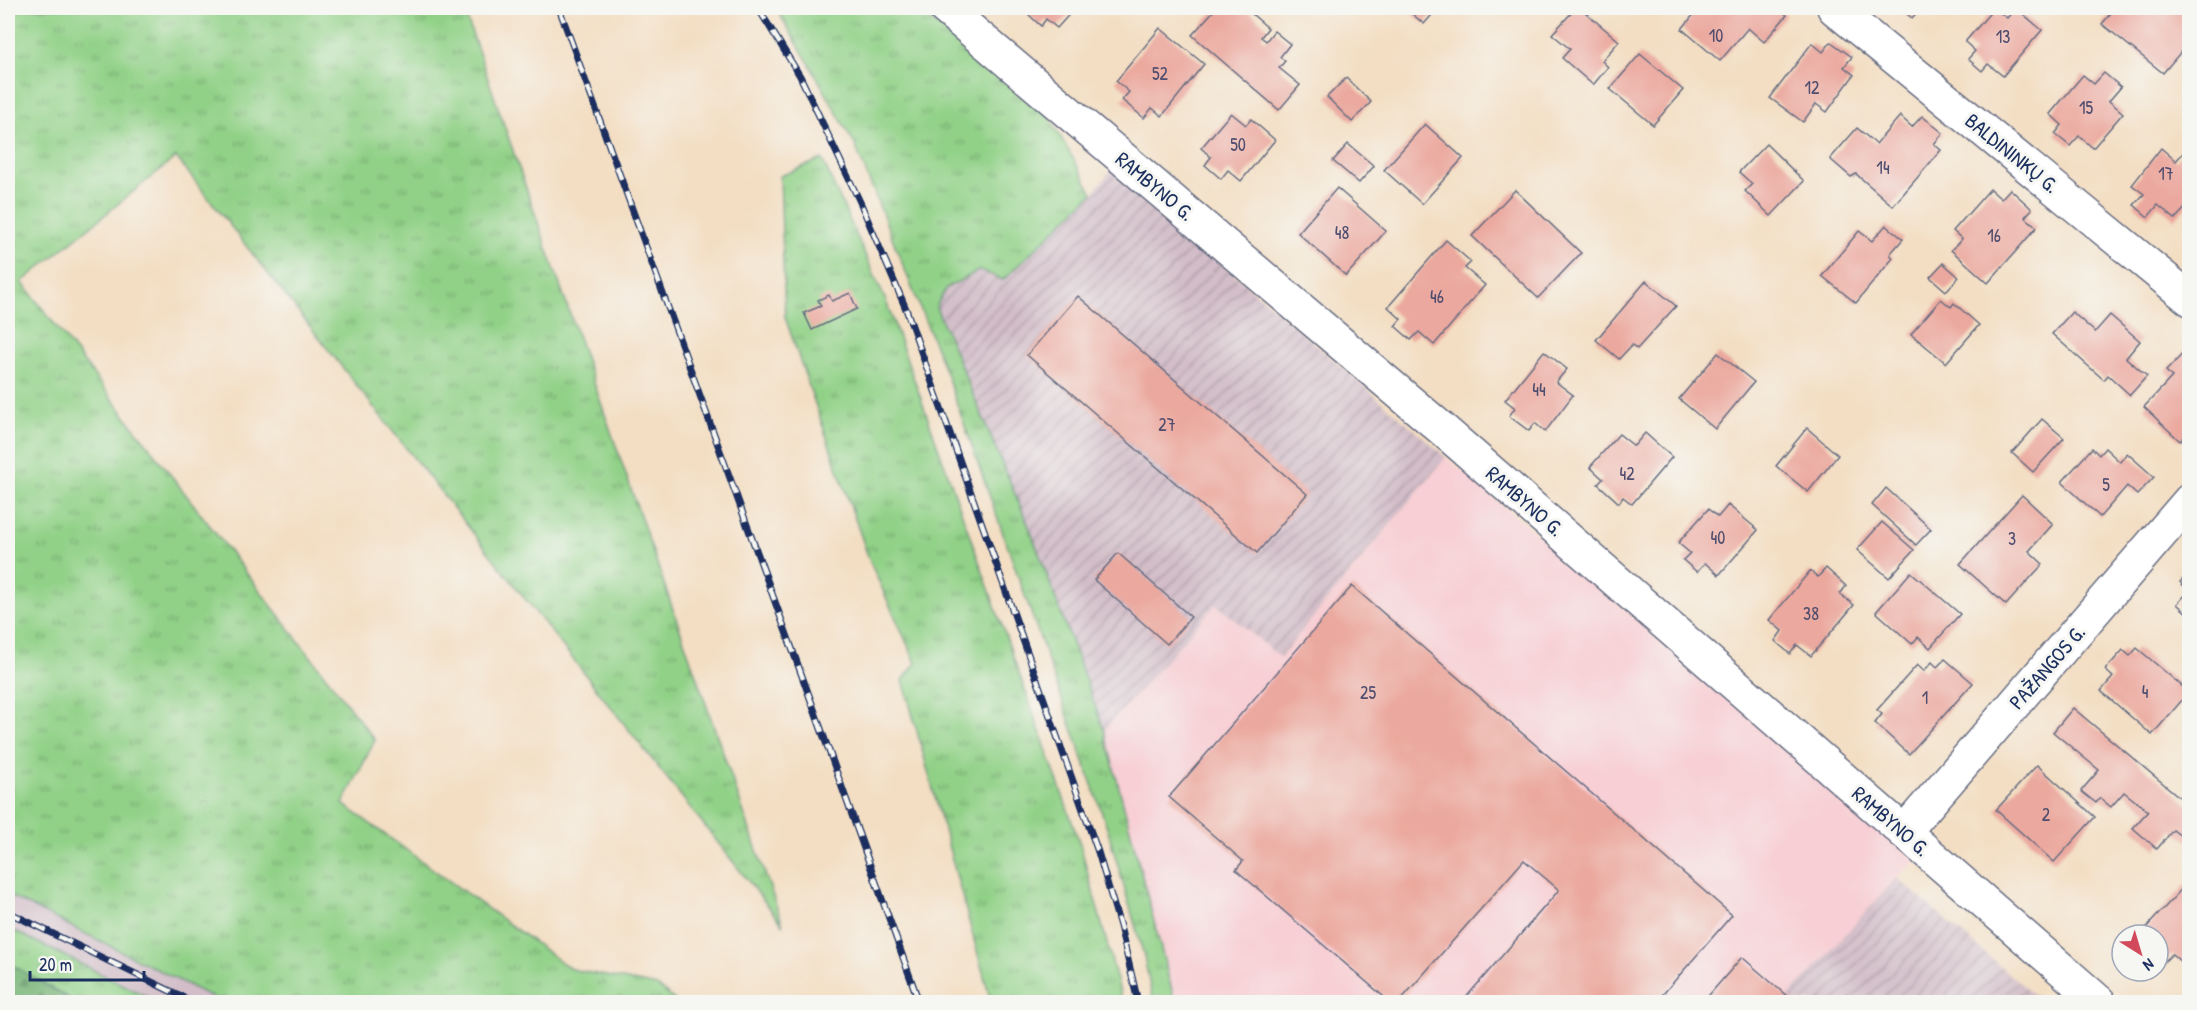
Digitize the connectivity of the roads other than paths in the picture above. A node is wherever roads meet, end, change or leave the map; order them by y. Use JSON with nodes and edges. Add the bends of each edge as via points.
{"nodes":[{"id":1,"x":945,"y":8,"type":"edge"},
{"id":2,"x":1834,"y":8,"type":"edge"},
{"id":3,"x":2190,"y":299,"type":"edge"},
{"id":4,"x":2190,"y":501,"type":"edge"},
{"id":5,"x":1904,"y":832,"type":"junction"},
{"id":6,"x":2099,"y":1002,"type":"edge"}],
"edges":[{"from":1,"to":5,"type":"street","name":"RAMBYNO G.","via":[[1442,429]]},
{"from":2,"to":3,"type":"street","name":"BALDININKŲ G."},
{"from":4,"to":5,"type":"street","name":"PAŽANGOS G."},
{"from":5,"to":6,"type":"street","name":"RAMBYNO G."}]}
